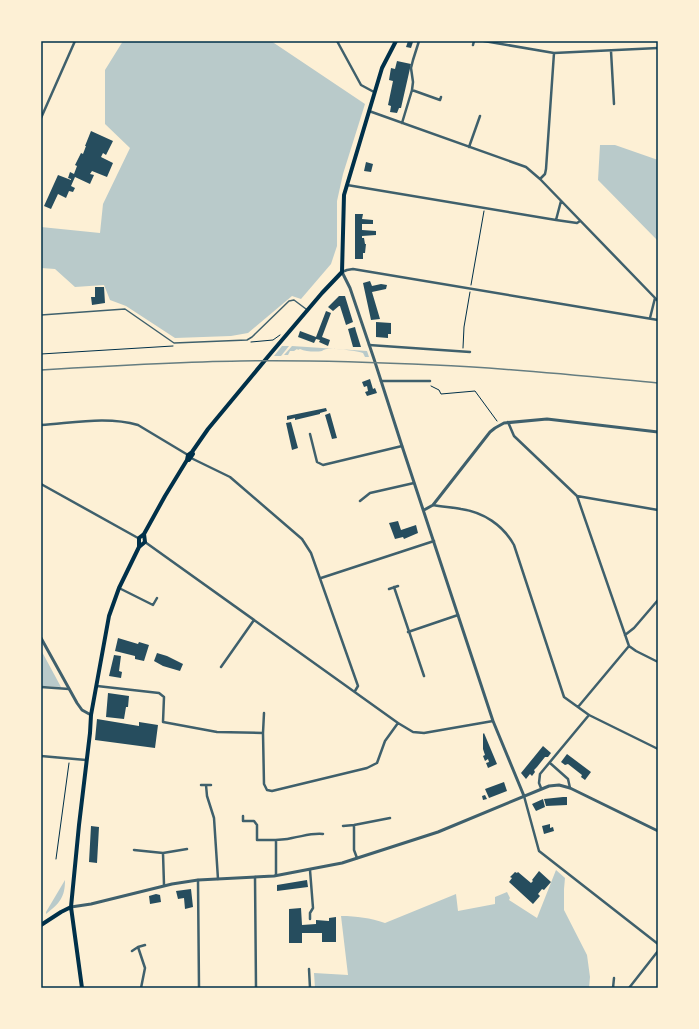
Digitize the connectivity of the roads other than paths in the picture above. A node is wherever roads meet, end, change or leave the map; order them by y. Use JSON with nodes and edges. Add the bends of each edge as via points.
{"nodes":[{"id":1,"x":75,"y":41,"type":"edge"},
{"id":2,"x":337,"y":41,"type":"edge"},
{"id":3,"x":396,"y":41,"type":"edge"},
{"id":4,"x":419,"y":41,"type":"edge"},
{"id":5,"x":474,"y":41,"type":"edge"},
{"id":6,"x":484,"y":41,"type":"edge"},
{"id":7,"x":473,"y":45,"type":"dead end"},
{"id":8,"x":658,"y":48,"type":"edge"},
{"id":9,"x":611,"y":51,"type":"junction"},
{"id":10,"x":554,"y":53,"type":"junction"},
{"id":11,"x":412,"y":90,"type":"junction"},
{"id":12,"x":374,"y":92,"type":"junction"},
{"id":13,"x":441,"y":97,"type":"dead end"},
{"id":14,"x":614,"y":104,"type":"dead end"},
{"id":15,"x":369,"y":111,"type":"junction"},
{"id":16,"x":480,"y":116,"type":"dead end"},
{"id":17,"x":41,"y":118,"type":"edge"},
{"id":18,"x":402,"y":123,"type":"junction"},
{"id":19,"x":470,"y":147,"type":"junction"},
{"id":20,"x":540,"y":179,"type":"junction"},
{"id":21,"x":347,"y":185,"type":"junction"},
{"id":22,"x":561,"y":201,"type":"junction"},
{"id":23,"x":556,"y":220,"type":"junction"},
{"id":24,"x":580,"y":221,"type":"junction"},
{"id":25,"x":342,"y":272,"type":"junction"},
{"id":26,"x":655,"y":297,"type":"junction"},
{"id":27,"x":658,"y":301,"type":"edge"},
{"id":28,"x":308,"y":310,"type":"junction"},
{"id":29,"x":41,"y":315,"type":"edge"},
{"id":30,"x":650,"y":318,"type":"junction"},
{"id":31,"x":658,"y":320,"type":"edge"},
{"id":32,"x":369,"y":345,"type":"junction"},
{"id":33,"x":470,"y":352,"type":"dead end"},
{"id":34,"x":430,"y":381,"type":"dead end"},
{"id":35,"x":381,"y":382,"type":"junction"},
{"id":36,"x":508,"y":422,"type":"junction"},
{"id":37,"x":41,"y":425,"type":"edge"},
{"id":38,"x":658,"y":432,"type":"edge"},
{"id":39,"x":310,"y":434,"type":"dead end"},
{"id":40,"x":402,"y":446,"type":"junction"},
{"id":41,"x":189,"y":456,"type":"junction"},
{"id":42,"x":414,"y":482,"type":"junction"},
{"id":43,"x":41,"y":484,"type":"edge"},
{"id":44,"x":577,"y":496,"type":"junction"},
{"id":45,"x":360,"y":501,"type":"dead end"},
{"id":46,"x":433,"y":505,"type":"junction"},
{"id":47,"x":424,"y":510,"type":"junction"},
{"id":48,"x":658,"y":510,"type":"edge"},
{"id":49,"x":144,"y":534,"type":"junction"},
{"id":50,"x":139,"y":538,"type":"junction"},
{"id":51,"x":434,"y":541,"type":"junction"},
{"id":52,"x":145,"y":542,"type":"junction"},
{"id":53,"x":139,"y":547,"type":"junction"},
{"id":54,"x":320,"y":578,"type":"junction"},
{"id":55,"x":398,"y":586,"type":"dead end"},
{"id":56,"x":119,"y":588,"type":"junction"},
{"id":57,"x":394,"y":588,"type":"junction"},
{"id":58,"x":389,"y":589,"type":"dead end"},
{"id":59,"x":157,"y":598,"type":"dead end"},
{"id":60,"x":658,"y":600,"type":"edge"},
{"id":61,"x":458,"y":615,"type":"junction"},
{"id":62,"x":254,"y":620,"type":"junction"},
{"id":63,"x":408,"y":632,"type":"junction"},
{"id":64,"x":625,"y":635,"type":"junction"},
{"id":65,"x":41,"y":638,"type":"edge"},
{"id":66,"x":629,"y":646,"type":"junction"},
{"id":67,"x":658,"y":662,"type":"edge"},
{"id":68,"x":221,"y":667,"type":"dead end"},
{"id":69,"x":424,"y":676,"type":"dead end"},
{"id":70,"x":97,"y":686,"type":"junction"},
{"id":71,"x":41,"y":688,"type":"edge"},
{"id":72,"x":69,"y":689,"type":"junction"},
{"id":73,"x":355,"y":691,"type":"junction"},
{"id":74,"x":578,"y":708,"type":"junction"},
{"id":75,"x":264,"y":713,"type":"dead end"},
{"id":76,"x":90,"y":715,"type":"junction"},
{"id":77,"x":589,"y":715,"type":"junction"},
{"id":78,"x":493,"y":721,"type":"junction"},
{"id":79,"x":398,"y":723,"type":"junction"},
{"id":80,"x":263,"y":733,"type":"junction"},
{"id":81,"x":658,"y":749,"type":"edge"},
{"id":82,"x":41,"y":756,"type":"edge"},
{"id":83,"x":87,"y":760,"type":"junction"},
{"id":84,"x":550,"y":763,"type":"junction"},
{"id":85,"x":201,"y":785,"type":"dead end"},
{"id":86,"x":206,"y":785,"type":"junction"},
{"id":87,"x":211,"y":785,"type":"dead end"},
{"id":88,"x":541,"y":788,"type":"junction"},
{"id":89,"x":570,"y":788,"type":"junction"},
{"id":90,"x":524,"y":796,"type":"junction"},
{"id":91,"x":243,"y":816,"type":"dead end"},
{"id":92,"x":390,"y":818,"type":"dead end"},
{"id":93,"x":354,"y":825,"type":"junction"},
{"id":94,"x":343,"y":826,"type":"dead end"},
{"id":95,"x":658,"y":831,"type":"edge"},
{"id":96,"x":323,"y":834,"type":"dead end"},
{"id":97,"x":276,"y":840,"type":"junction"},
{"id":98,"x":187,"y":849,"type":"dead end"},
{"id":99,"x":134,"y":850,"type":"dead end"},
{"id":100,"x":163,"y":853,"type":"junction"},
{"id":101,"x":357,"y":859,"type":"junction"},
{"id":102,"x":310,"y":870,"type":"junction"},
{"id":103,"x":276,"y":875,"type":"junction"},
{"id":104,"x":255,"y":877,"type":"junction"},
{"id":105,"x":218,"y":879,"type":"junction"},
{"id":106,"x":198,"y":880,"type":"junction"},
{"id":107,"x":164,"y":885,"type":"junction"},
{"id":108,"x":71,"y":907,"type":"junction"},
{"id":109,"x":310,"y":919,"type":"dead end"},
{"id":110,"x":41,"y":926,"type":"edge"},
{"id":111,"x":658,"y":944,"type":"edge"},
{"id":112,"x":145,"y":945,"type":"dead end"},
{"id":113,"x":138,"y":947,"type":"junction"},
{"id":114,"x":132,"y":951,"type":"dead end"},
{"id":115,"x":658,"y":951,"type":"edge"},
{"id":116,"x":309,"y":969,"type":"dead end"},
{"id":117,"x":614,"y":978,"type":"dead end"},
{"id":118,"x":82,"y":988,"type":"edge"},
{"id":119,"x":141,"y":988,"type":"edge"},
{"id":120,"x":199,"y":988,"type":"edge"},
{"id":121,"x":256,"y":988,"type":"edge"},
{"id":122,"x":310,"y":988,"type":"edge"},
{"id":123,"x":613,"y":988,"type":"edge"},
{"id":124,"x":629,"y":988,"type":"edge"}],
"edges":[{"from":1,"to":17,"type":"street"},
{"from":2,"to":12,"type":"street","via":[[361,85]]},
{"from":3,"to":12,"type":"main road","via":[[382,68]]},
{"from":4,"to":11,"type":"street","via":[[411,68]]},
{"from":5,"to":7,"type":"street"},
{"from":6,"to":10,"type":"street"},
{"from":8,"to":9,"type":"street"},
{"from":9,"to":10,"type":"street"},
{"from":9,"to":14,"type":"street"},
{"from":10,"to":20,"type":"street","via":[[546,169]]},
{"from":11,"to":13,"type":"street","via":[[440,100]]},
{"from":11,"to":18,"type":"street"},
{"from":12,"to":15,"type":"main road"},
{"from":15,"to":18,"type":"street"},
{"from":15,"to":21,"type":"main road"},
{"from":16,"to":19,"type":"street"},
{"from":18,"to":19,"type":"street"},
{"from":19,"to":20,"type":"street","via":[[526,167]]},
{"from":20,"to":22,"type":"street"},
{"from":21,"to":23,"type":"street"},
{"from":21,"to":25,"type":"main road","via":[[343,207]]},
{"from":22,"to":23,"type":"street"},
{"from":22,"to":24,"type":"street"},
{"from":23,"to":24,"type":"street"},
{"from":24,"to":26,"type":"street"},
{"from":25,"to":28,"type":"main road"},
{"from":25,"to":30,"type":"street","via":[[353,269]]},
{"from":25,"to":32,"type":"street"},
{"from":26,"to":27,"type":"street"},
{"from":26,"to":30,"type":"street"},
{"from":28,"to":29,"type":"lane","via":[[294,300],[288,301],[247,340],[174,343],[125,309]]},
{"from":28,"to":41,"type":"main road"},
{"from":30,"to":31,"type":"street"},
{"from":32,"to":33,"type":"street"},
{"from":32,"to":35,"type":"street"},
{"from":34,"to":35,"type":"street"},
{"from":35,"to":40,"type":"street"},
{"from":36,"to":38,"type":"street","via":[[547,419]]},
{"from":36,"to":44,"type":"street","via":[[514,436]]},
{"from":36,"to":46,"type":"street","via":[[490,432]]},
{"from":37,"to":41,"type":"street","via":[[113,421],[129,423],[138,425]]},
{"from":39,"to":40,"type":"street","via":[[317,462],[323,465]]},
{"from":40,"to":42,"type":"street"},
{"from":41,"to":49,"type":"main road"},
{"from":41,"to":54,"type":"street","via":[[230,477],[302,539],[311,552]]},
{"from":42,"to":45,"type":"street","via":[[370,493]]},
{"from":42,"to":47,"type":"street"},
{"from":43,"to":50,"type":"street"},
{"from":44,"to":48,"type":"street"},
{"from":44,"to":64,"type":"street"},
{"from":46,"to":47,"type":"street"},
{"from":46,"to":74,"type":"street","via":[[477,512],[491,519],[510,538],[564,697]]},
{"from":47,"to":51,"type":"street"},
{"from":49,"to":50,"type":"main road"},
{"from":49,"to":52,"type":"main road"},
{"from":50,"to":53,"type":"main road"},
{"from":51,"to":54,"type":"street"},
{"from":51,"to":61,"type":"street"},
{"from":52,"to":53,"type":"main road"},
{"from":52,"to":62,"type":"street"},
{"from":53,"to":56,"type":"main road"},
{"from":54,"to":73,"type":"street","via":[[358,686]]},
{"from":55,"to":57,"type":"street"},
{"from":56,"to":59,"type":"street","via":[[153,605]]},
{"from":56,"to":70,"type":"main road","via":[[109,616]]},
{"from":57,"to":58,"type":"street"},
{"from":57,"to":63,"type":"street"},
{"from":60,"to":64,"type":"street"},
{"from":61,"to":63,"type":"street"},
{"from":61,"to":78,"type":"street"},
{"from":62,"to":68,"type":"street"},
{"from":62,"to":73,"type":"street"},
{"from":63,"to":69,"type":"street"},
{"from":64,"to":66,"type":"street"},
{"from":65,"to":72,"type":"street"},
{"from":66,"to":67,"type":"street"},
{"from":66,"to":74,"type":"street"},
{"from":70,"to":76,"type":"main road"},
{"from":70,"to":80,"type":"street","via":[[159,692],[164,697],[162,722],[217,732]]},
{"from":71,"to":72,"type":"street"},
{"from":72,"to":76,"type":"street","via":[[82,710]]},
{"from":73,"to":79,"type":"street"},
{"from":74,"to":77,"type":"street"},
{"from":75,"to":80,"type":"street"},
{"from":76,"to":83,"type":"main road"},
{"from":77,"to":81,"type":"street"},
{"from":77,"to":84,"type":"street"},
{"from":78,"to":79,"type":"street","via":[[424,733],[413,732]]},
{"from":78,"to":90,"type":"street"},
{"from":79,"to":80,"type":"street","via":[[385,741],[377,763],[372,766],[272,791],[266,790],[264,784]]},
{"from":82,"to":83,"type":"street"},
{"from":83,"to":108,"type":"main road"},
{"from":84,"to":88,"type":"street","via":[[540,774]]},
{"from":84,"to":89,"type":"street","via":[[568,779]]},
{"from":85,"to":86,"type":"street"},
{"from":86,"to":87,"type":"street"},
{"from":86,"to":105,"type":"street","via":[[214,816]]},
{"from":88,"to":89,"type":"street","via":[[559,785]]},
{"from":88,"to":90,"type":"street"},
{"from":89,"to":95,"type":"street"},
{"from":90,"to":101,"type":"street","via":[[438,832]]},
{"from":90,"to":111,"type":"street","via":[[539,851]]},
{"from":91,"to":97,"type":"street","via":[[243,821],[254,822],[257,825],[257,840]]},
{"from":92,"to":93,"type":"street"},
{"from":93,"to":94,"type":"street"},
{"from":93,"to":101,"type":"street","via":[[354,850]]},
{"from":96,"to":97,"type":"street","via":[[313,833]]},
{"from":97,"to":103,"type":"street"},
{"from":98,"to":100,"type":"street"},
{"from":99,"to":100,"type":"street"},
{"from":100,"to":107,"type":"street"},
{"from":101,"to":102,"type":"street"},
{"from":102,"to":103,"type":"street"},
{"from":102,"to":109,"type":"street","via":[[313,908]]},
{"from":103,"to":104,"type":"street"},
{"from":104,"to":105,"type":"street"},
{"from":104,"to":121,"type":"street"},
{"from":105,"to":106,"type":"street"},
{"from":106,"to":107,"type":"street"},
{"from":106,"to":120,"type":"street"},
{"from":107,"to":108,"type":"street"},
{"from":108,"to":110,"type":"main road"},
{"from":108,"to":118,"type":"main road"},
{"from":112,"to":113,"type":"street"},
{"from":113,"to":114,"type":"street"},
{"from":113,"to":119,"type":"street","via":[[145,968]]},
{"from":115,"to":124,"type":"street"},
{"from":116,"to":122,"type":"street"},
{"from":117,"to":123,"type":"street"}]}
